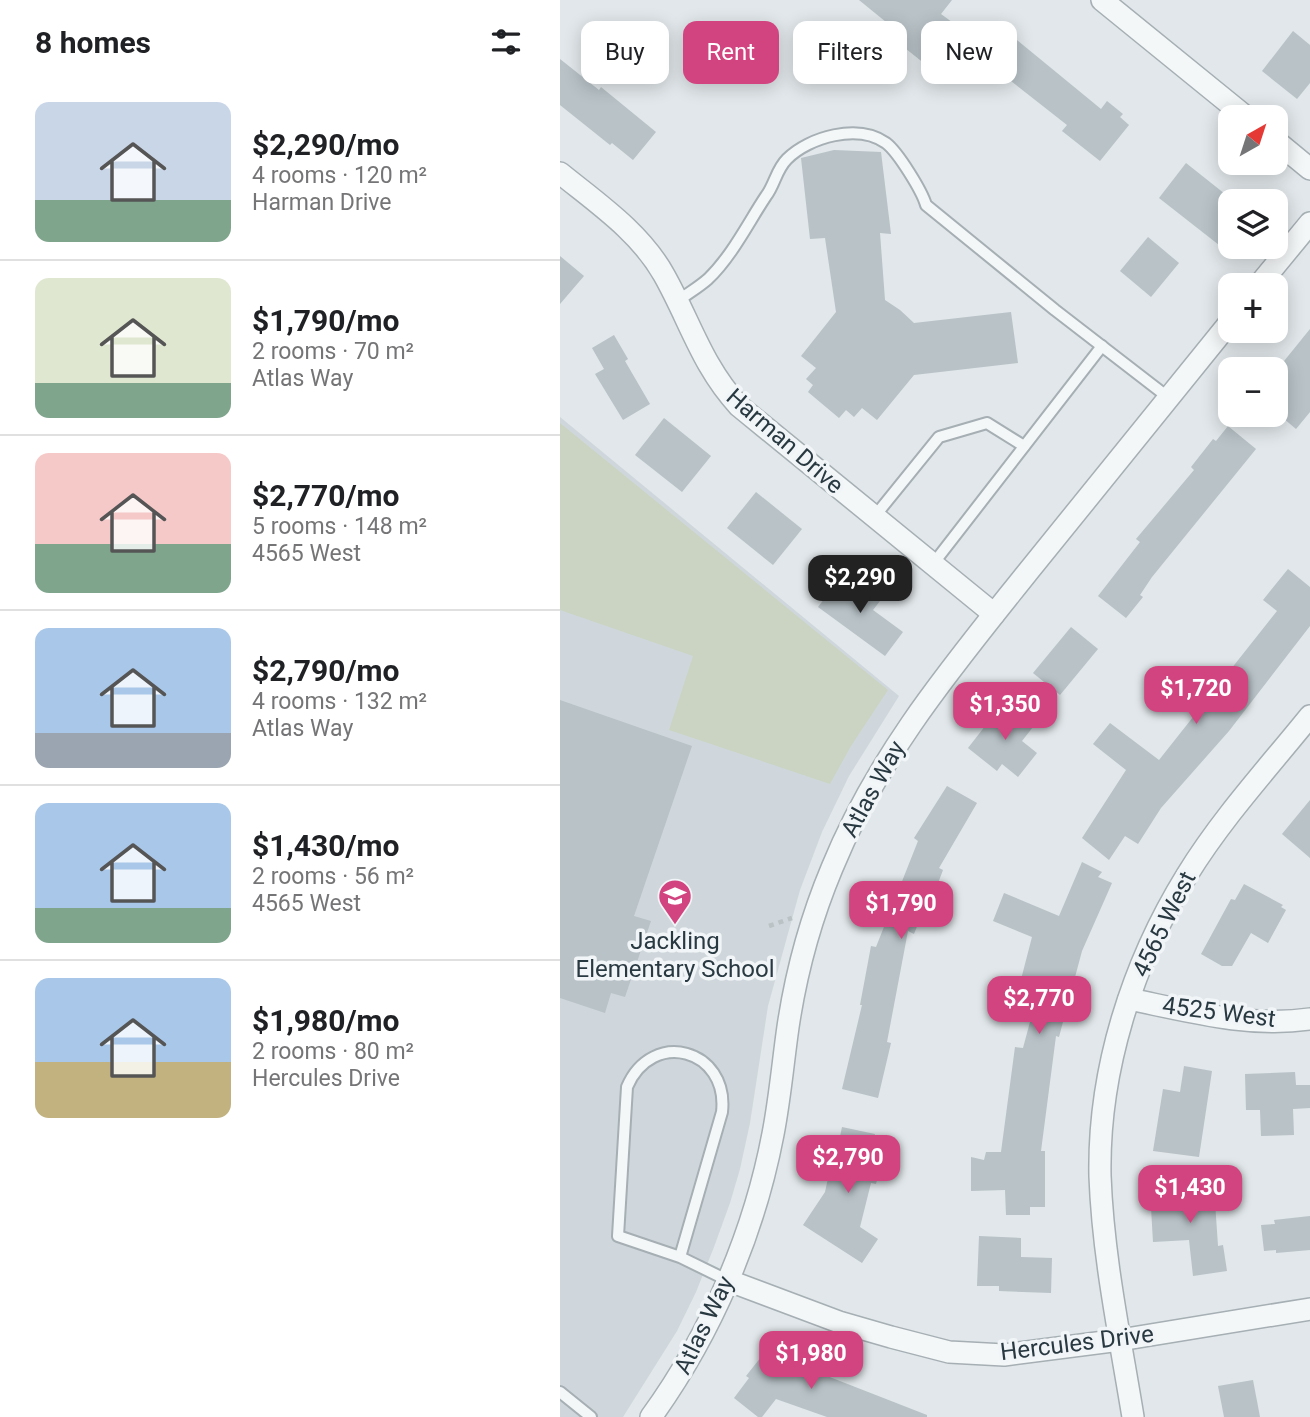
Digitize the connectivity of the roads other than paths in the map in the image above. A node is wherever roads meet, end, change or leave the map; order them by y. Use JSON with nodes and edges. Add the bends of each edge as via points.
{"nodes":[{"id":1,"x":1102,"y":0,"type":"edge"},
{"id":2,"x":1231,"y":105,"type":"edge"},
{"id":3,"x":1288,"y":151,"type":"edge"},
{"id":4,"x":1310,"y":169,"type":"edge"},
{"id":5,"x":560,"y":173,"type":"edge"},
{"id":6,"x":1310,"y":222,"type":"edge"},
{"id":7,"x":1269,"y":273,"type":"edge"},
{"id":8,"x":678,"y":301,"type":"junction"},
{"id":9,"x":1218,"y":336,"type":"edge"},
{"id":10,"x":1102,"y":346,"type":"junction"},
{"id":11,"x":1169,"y":398,"type":"junction"},
{"id":12,"x":1024,"y":446,"type":"junction"},
{"id":13,"x":875,"y":516,"type":"junction"},
{"id":14,"x":933,"y":564,"type":"junction"},
{"id":15,"x":994,"y":614,"type":"junction"},
{"id":16,"x":1310,"y":716,"type":"edge"},
{"id":17,"x":1129,"y":999,"type":"junction"},
{"id":18,"x":1310,"y":1019,"type":"edge"},
{"id":19,"x":680,"y":1257,"type":"junction"},
{"id":20,"x":727,"y":1280,"type":"junction"},
{"id":21,"x":1310,"y":1309,"type":"edge"},
{"id":22,"x":1120,"y":1340,"type":"junction"},
{"id":23,"x":560,"y":1392,"type":"edge"},
{"id":24,"x":591,"y":1417,"type":"edge"},
{"id":25,"x":652,"y":1417,"type":"edge"},
{"id":26,"x":1133,"y":1417,"type":"edge"}],
"edges":[{"from":1,"to":2,"type":"street"},
{"from":3,"to":4,"type":"street"},
{"from":5,"to":8,"type":"street","name":"Harman Drive","via":[[640,240]]},
{"from":6,"to":7,"type":"street"},
{"from":8,"to":10,"type":"lane","via":[[708,279],[729,253],[788,158],[828,137],[870,136],[896,154],[926,205]]},
{"from":8,"to":13,"type":"street","name":"Harman Drive","via":[[723,389]]},
{"from":9,"to":11,"type":"street","name":"Atlas Way"},
{"from":10,"to":11,"type":"lane"},
{"from":10,"to":12,"type":"lane"},
{"from":11,"to":15,"type":"street","name":"Atlas Way"},
{"from":12,"to":13,"type":"lane","via":[[987,423],[939,437]]},
{"from":12,"to":14,"type":"lane"},
{"from":13,"to":14,"type":"street","name":"Harman Drive"},
{"from":14,"to":15,"type":"street","name":"Harman Drive"},
{"from":15,"to":20,"type":"street","name":"Atlas Way","via":[[891,752],[832,868],[795,988],[764,1175]]},
{"from":16,"to":17,"type":"street","name":"4565 West","via":[[1188,873],[1156,930]]},
{"from":17,"to":18,"type":"street","name":"4525 West","via":[[1216,1017]]},
{"from":17,"to":22,"type":"street","name":"4565 West","via":[[1108,1083],[1100,1173]]},
{"from":19,"to":19,"type":"lane","via":[[618,1236],[627,1087],[650,1059],[686,1053],[708,1065],[723,1100]]},
{"from":19,"to":20,"type":"lane"},
{"from":20,"to":22,"type":"street","name":"Hercules Drive","via":[[839,1322],[949,1352],[1004,1355]]},
{"from":20,"to":25,"type":"street","name":"Atlas Way","via":[[698,1344]]},
{"from":21,"to":22,"type":"street","name":"Hercules Drive"},
{"from":22,"to":26,"type":"street","name":"4565 West"},
{"from":23,"to":24,"type":"lane"}]}
